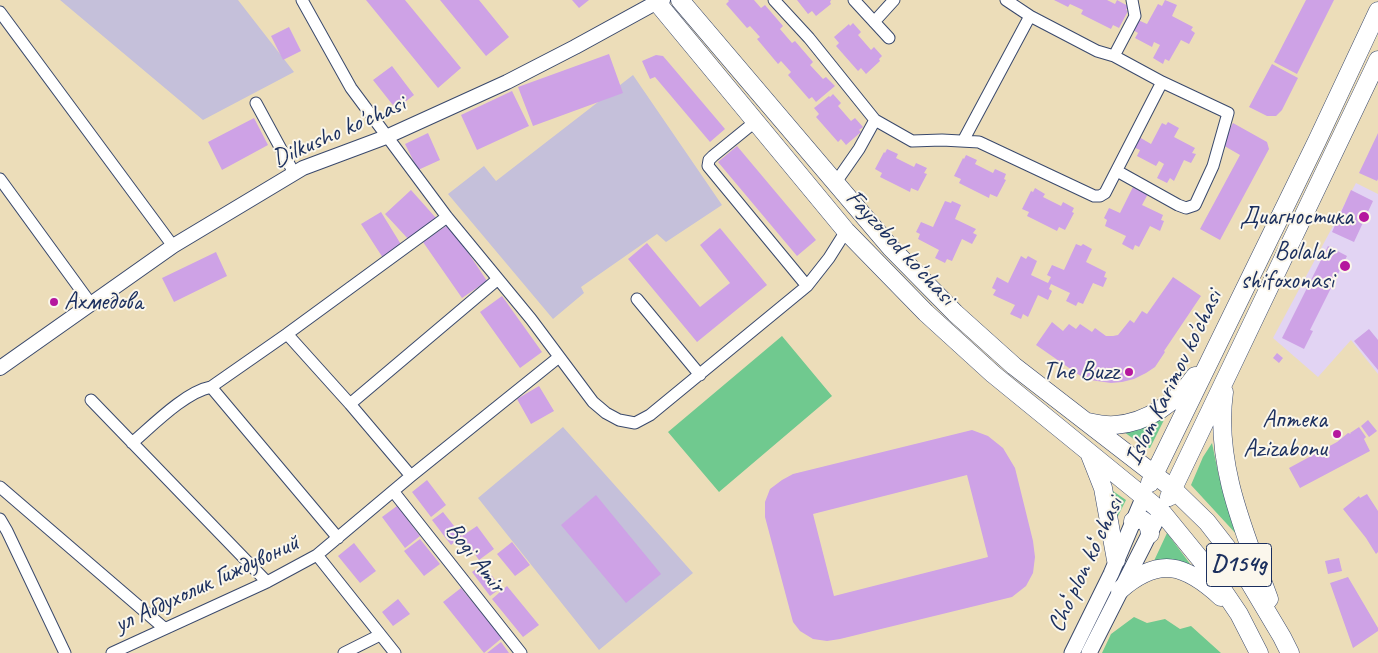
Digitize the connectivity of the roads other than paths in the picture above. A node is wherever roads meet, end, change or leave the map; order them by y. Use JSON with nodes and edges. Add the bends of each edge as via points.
{"nodes":[{"id":1,"x":302,"y":0,"type":"edge"},
{"id":2,"x":680,"y":0,"type":"edge"},
{"id":3,"x":774,"y":0,"type":"edge"},
{"id":4,"x":854,"y":0,"type":"edge"},
{"id":5,"x":894,"y":0,"type":"edge"},
{"id":6,"x":1006,"y":0,"type":"edge"},
{"id":7,"x":1132,"y":0,"type":"edge"},
{"id":8,"x":658,"y":1,"type":"edge"},
{"id":9,"x":1378,"y":11,"type":"edge"},
{"id":10,"x":0,"y":12,"type":"edge"},
{"id":11,"x":1030,"y":16,"type":"junction"},
{"id":12,"x":874,"y":22,"type":"junction"},
{"id":13,"x":889,"y":38,"type":"dead end"},
{"id":14,"x":1114,"y":56,"type":"junction"},
{"id":15,"x":1378,"y":60,"type":"edge"},
{"id":16,"x":1162,"y":82,"type":"junction"},
{"id":17,"x":256,"y":103,"type":"dead end"},
{"id":18,"x":875,"y":120,"type":"junction"},
{"id":19,"x":756,"y":122,"type":"junction"},
{"id":20,"x":386,"y":137,"type":"junction"},
{"id":21,"x":963,"y":140,"type":"junction"},
{"id":22,"x":1117,"y":171,"type":"junction"},
{"id":23,"x":294,"y":173,"type":"junction"},
{"id":24,"x":0,"y":179,"type":"edge"},
{"id":25,"x":836,"y":182,"type":"junction"},
{"id":26,"x":447,"y":217,"type":"junction"},
{"id":27,"x":846,"y":231,"type":"junction"},
{"id":28,"x":173,"y":246,"type":"junction"},
{"id":29,"x":498,"y":279,"type":"junction"},
{"id":30,"x":807,"y":286,"type":"junction"},
{"id":31,"x":637,"y":299,"type":"dead end"},
{"id":32,"x":91,"y":304,"type":"junction"},
{"id":33,"x":287,"y":334,"type":"junction"},
{"id":34,"x":1218,"y":345,"type":"junction"},
{"id":35,"x":559,"y":357,"type":"junction"},
{"id":36,"x":0,"y":368,"type":"edge"},
{"id":37,"x":700,"y":375,"type":"junction"},
{"id":38,"x":1226,"y":376,"type":"junction"},
{"id":39,"x":211,"y":388,"type":"junction"},
{"id":40,"x":91,"y":400,"type":"dead end"},
{"id":41,"x":350,"y":404,"type":"junction"},
{"id":42,"x":1085,"y":422,"type":"junction"},
{"id":43,"x":132,"y":442,"type":"junction"},
{"id":44,"x":1166,"y":451,"type":"junction"},
{"id":45,"x":1090,"y":454,"type":"junction"},
{"id":46,"x":1187,"y":461,"type":"junction"},
{"id":47,"x":1154,"y":475,"type":"junction"},
{"id":48,"x":411,"y":476,"type":"junction"},
{"id":49,"x":0,"y":487,"type":"edge"},
{"id":50,"x":1173,"y":489,"type":"junction"},
{"id":51,"x":393,"y":491,"type":"junction"},
{"id":52,"x":1144,"y":496,"type":"junction"},
{"id":53,"x":1162,"y":511,"type":"junction"},
{"id":54,"x":0,"y":519,"type":"edge"},
{"id":55,"x":1133,"y":522,"type":"junction"},
{"id":56,"x":1207,"y":522,"type":"junction"},
{"id":57,"x":4,"y":532,"type":"edge"},
{"id":58,"x":1150,"y":534,"type":"junction"},
{"id":59,"x":338,"y":538,"type":"junction"},
{"id":60,"x":1184,"y":539,"type":"junction"},
{"id":61,"x":317,"y":555,"type":"junction"},
{"id":62,"x":1116,"y":560,"type":"junction"},
{"id":63,"x":267,"y":582,"type":"junction"},
{"id":64,"x":1120,"y":590,"type":"junction"},
{"id":65,"x":1239,"y":614,"type":"junction"},
{"id":66,"x":164,"y":628,"type":"junction"},
{"id":67,"x":380,"y":635,"type":"junction"},
{"id":68,"x":1286,"y":645,"type":"edge"},
{"id":69,"x":65,"y":653,"type":"edge"},
{"id":70,"x":112,"y":653,"type":"edge"},
{"id":71,"x":344,"y":653,"type":"edge"},
{"id":72,"x":394,"y":653,"type":"edge"},
{"id":73,"x":520,"y":653,"type":"edge"},
{"id":74,"x":1072,"y":653,"type":"edge"},
{"id":75,"x":1089,"y":653,"type":"edge"},
{"id":76,"x":1259,"y":653,"type":"edge"}],
"edges":[{"from":1,"to":20,"type":"street","via":[[350,88]]},
{"from":2,"to":25,"type":"main road","name":"Fayzobod ko'chasi"},
{"from":3,"to":18,"type":"street"},
{"from":4,"to":12,"type":"street"},
{"from":5,"to":12,"type":"street"},
{"from":6,"to":11,"type":"street"},
{"from":7,"to":14,"type":"street","via":[[1135,16]]},
{"from":8,"to":19,"type":"main road","name":"Fayzobod ko'chasi"},
{"from":8,"to":20,"type":"street","name":"Dilkusho ko'chasi","via":[[507,82]]},
{"from":9,"to":34,"type":"main road","name":"Islom Karimov ko'chasi"},
{"from":10,"to":28,"type":"street"},
{"from":11,"to":14,"type":"street","via":[[1097,51]]},
{"from":11,"to":21,"type":"street"},
{"from":12,"to":13,"type":"street"},
{"from":14,"to":16,"type":"street"},
{"from":15,"to":38,"type":"main road","name":"Islom Karimov ko'chasi"},
{"from":16,"to":22,"type":"street"},
{"from":16,"to":22,"type":"street","via":[[1228,113],[1213,166],[1195,205],[1186,208],[1178,205]]},
{"from":17,"to":23,"type":"street"},
{"from":18,"to":21,"type":"street","via":[[912,141]]},
{"from":18,"to":25,"type":"street"},
{"from":19,"to":27,"type":"main road","name":"Fayzobod ko'chasi"},
{"from":19,"to":30,"type":"street","via":[[713,156],[708,166]]},
{"from":20,"to":23,"type":"street","name":"Dilkusho ko'chasi"},
{"from":20,"to":26,"type":"street"},
{"from":21,"to":22,"type":"street","via":[[979,142],[1094,196],[1105,193]]},
{"from":23,"to":28,"type":"street","name":"Dilkusho ko'chasi"},
{"from":24,"to":32,"type":"street"},
{"from":25,"to":42,"type":"main road","name":"Fayzobod ko'chasi","via":[[891,248],[955,313],[1014,366]]},
{"from":26,"to":29,"type":"street"},
{"from":26,"to":33,"type":"street"},
{"from":27,"to":30,"type":"street"},
{"from":27,"to":45,"type":"main road","name":"Fayzobod ko'chasi","via":[[959,345]]},
{"from":28,"to":32,"type":"street","name":"Dilkusho ko'chasi"},
{"from":29,"to":35,"type":"street"},
{"from":29,"to":41,"type":"street"},
{"from":30,"to":37,"type":"street"},
{"from":31,"to":37,"type":"street"},
{"from":32,"to":36,"type":"street","name":"Dilkusho ko'chasi"},
{"from":33,"to":39,"type":"street"},
{"from":33,"to":41,"type":"street"},
{"from":34,"to":42,"type":"main road","via":[[1186,388],[1159,411],[1116,425]]},
{"from":34,"to":44,"type":"main road","name":"Islom Karimov ko'chasi"},
{"from":35,"to":37,"type":"street","via":[[599,408],[619,420],[635,423],[650,416]]},
{"from":35,"to":48,"type":"street"},
{"from":38,"to":46,"type":"main road","name":"Islom Karimov ko'chasi"},
{"from":38,"to":68,"type":"main road","via":[[1221,426],[1226,466],[1238,513]]},
{"from":39,"to":43,"type":"street","via":[[200,389],[184,399]]},
{"from":39,"to":59,"type":"street"},
{"from":40,"to":43,"type":"street"},
{"from":41,"to":48,"type":"street"},
{"from":42,"to":47,"type":"main road","name":"Fayzobod ko'chasi"},
{"from":43,"to":63,"type":"street"},
{"from":44,"to":46,"type":"main road","via":[[1176,460]]},
{"from":44,"to":47,"type":"main road","name":"Islom Karimov ko'chasi"},
{"from":45,"to":52,"type":"main road","name":"Fayzobod ko'chasi"},
{"from":45,"to":62,"type":"main road","via":[[1103,488]]},
{"from":46,"to":50,"type":"main road","name":"Islom Karimov ko'chasi"},
{"from":47,"to":50,"type":"main road","number":"D154g"},
{"from":47,"to":52,"type":"main road","name":"Islom Karimov ko'chasi"},
{"from":48,"to":51,"type":"street"},
{"from":49,"to":66,"type":"street"},
{"from":50,"to":53,"type":"main road","name":"Islom Karimov ko'chasi"},
{"from":50,"to":56,"type":"main road","number":"D154g"},
{"from":51,"to":59,"type":"street"},
{"from":51,"to":73,"type":"street"},
{"from":52,"to":53,"type":"main road","number":"D154g"},
{"from":52,"to":55,"type":"main road","name":"Choʻplon koʻchasi"},
{"from":53,"to":58,"type":"main road","name":"Choʻplon koʻchasi"},
{"from":53,"to":60,"type":"main road","number":"D154g"},
{"from":54,"to":57,"type":"street"},
{"from":55,"to":58,"type":"main road","via":[[1145,521]]},
{"from":55,"to":62,"type":"main road","name":"Choʻplon koʻchasi"},
{"from":56,"to":60,"type":"main road","via":[[1196,519],[1188,522]]},
{"from":56,"to":68,"type":"main road","number":"D154g","via":[[1235,558]]},
{"from":57,"to":69,"type":"street"},
{"from":58,"to":64,"type":"main road","name":"Choʻplon koʻchasi"},
{"from":59,"to":61,"type":"street"},
{"from":60,"to":65,"type":"main road","number":"D154g"},
{"from":61,"to":63,"type":"street","name":"ул Абдухолик Гиждувоний"},
{"from":61,"to":67,"type":"street","name":"ул Абдухолик Гиждувоний"},
{"from":62,"to":74,"type":"main road","name":"Choʻplon koʻchasi"},
{"from":63,"to":66,"type":"street","name":"ул Абдухолик Гиждувоний"},
{"from":64,"to":65,"type":"main road","via":[[1148,570],[1164,567],[1195,577]]},
{"from":64,"to":75,"type":"main road","name":"Choʻplon koʻchasi"},
{"from":65,"to":76,"type":"main road","number":"D154g"},
{"from":66,"to":70,"type":"street","name":"ул Абдухолик Гиждувоний"},
{"from":67,"to":71,"type":"street"},
{"from":67,"to":72,"type":"street","name":"ул Абдухолик Гиждувоний"}]}
